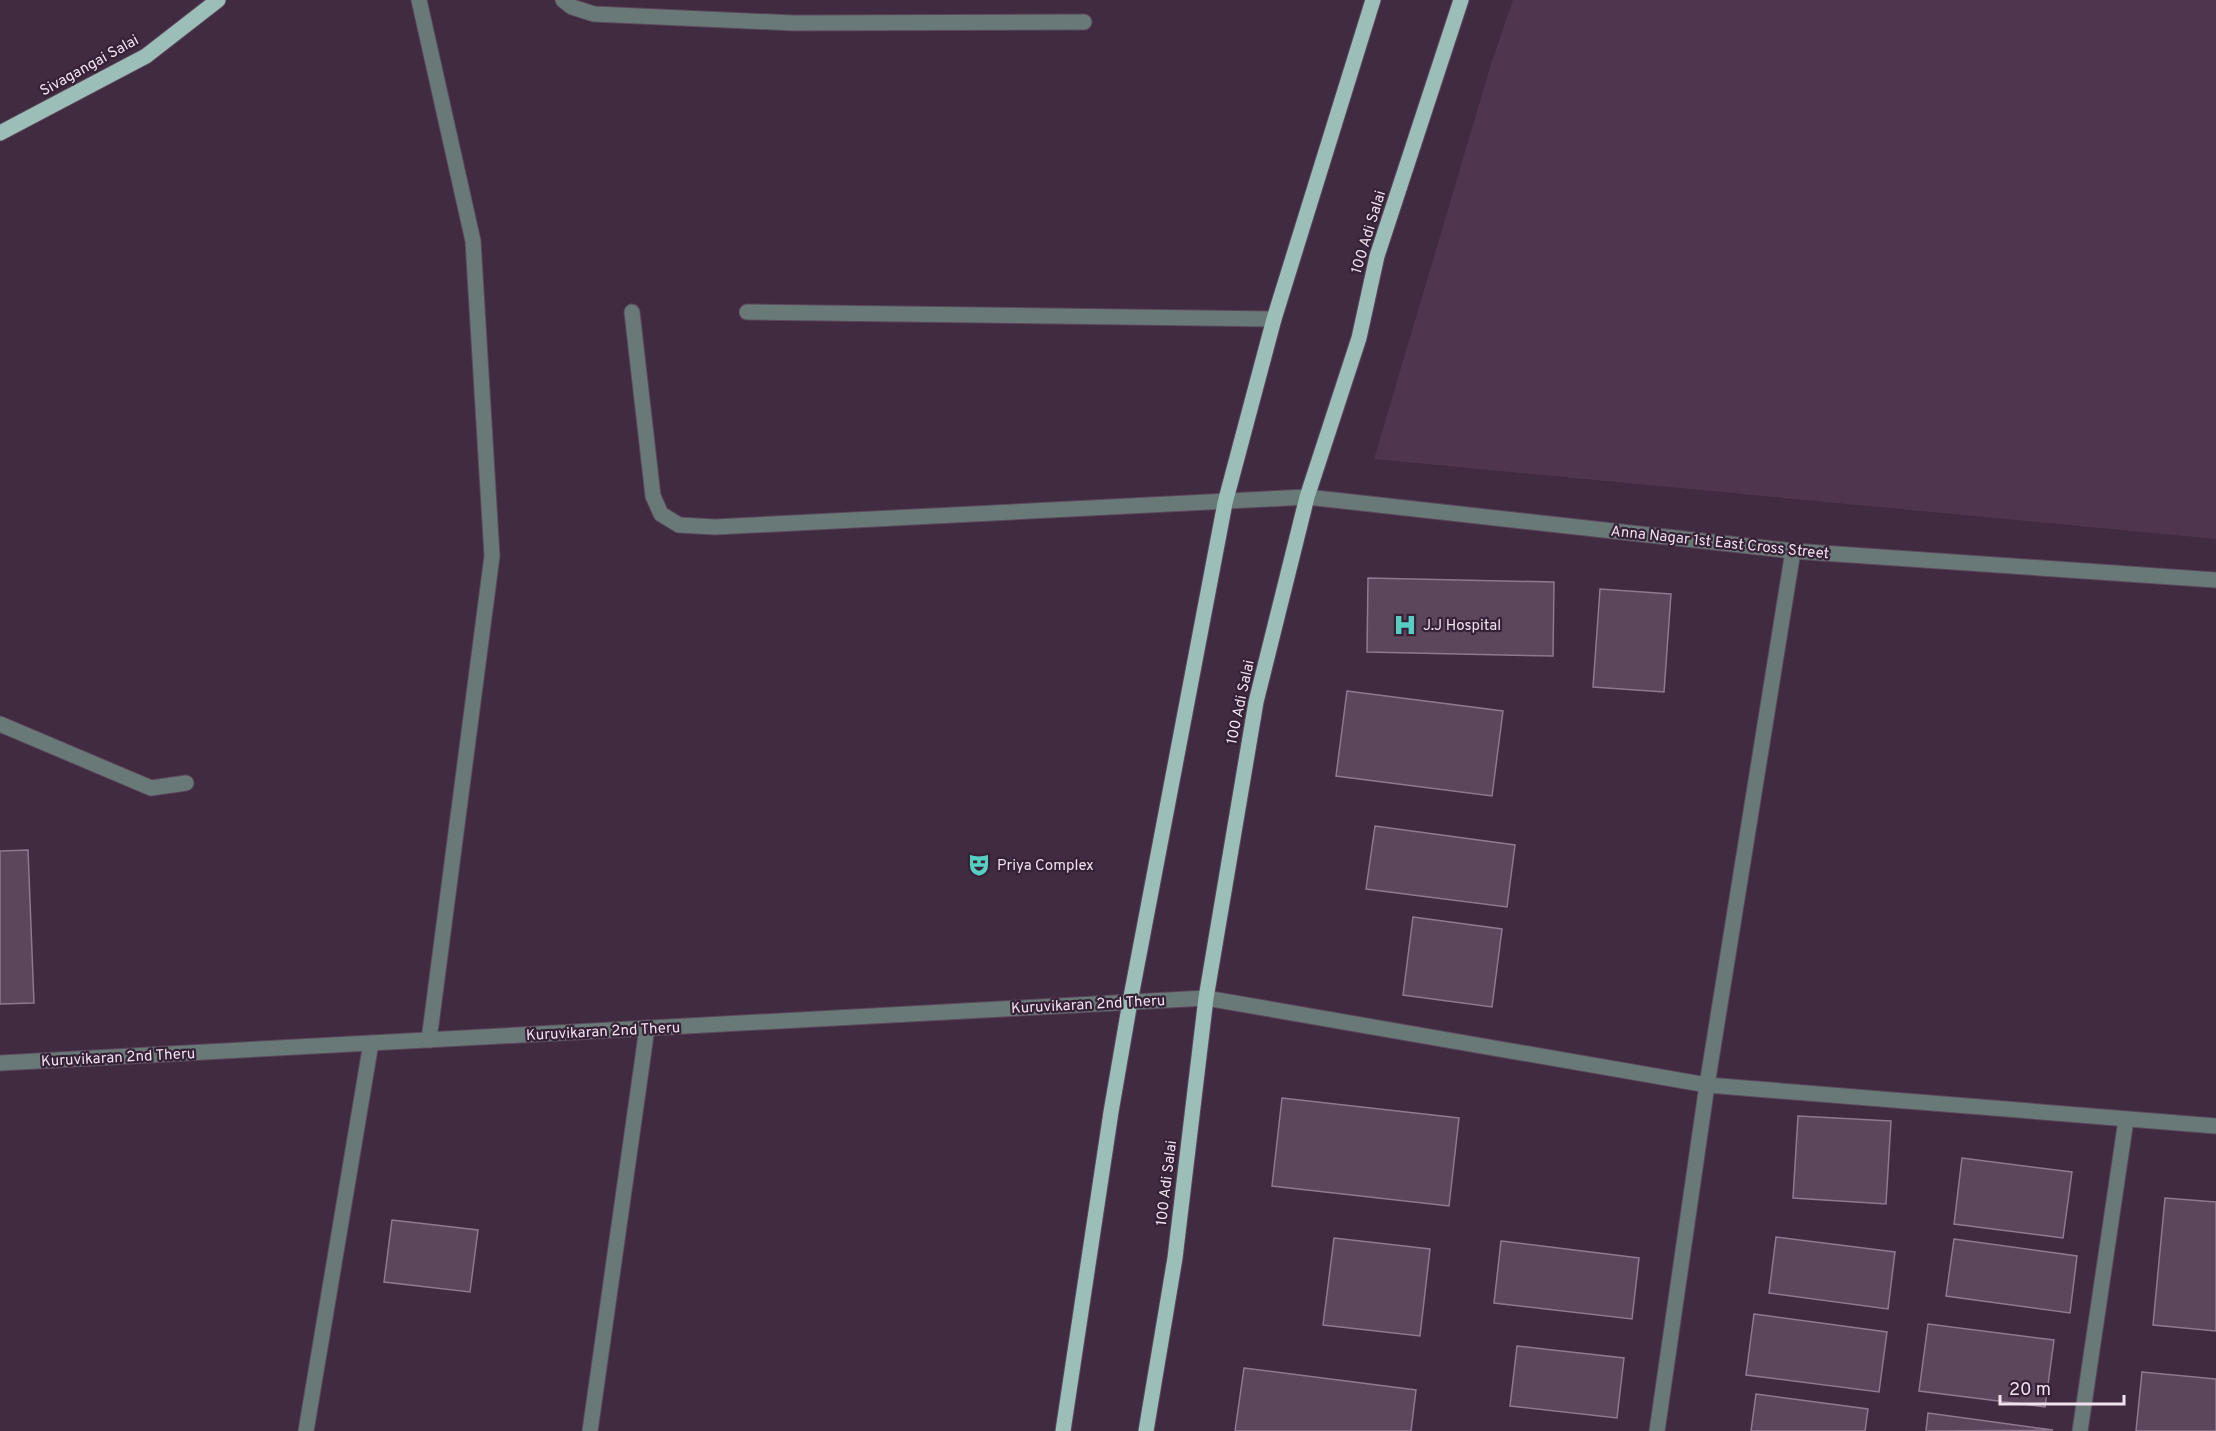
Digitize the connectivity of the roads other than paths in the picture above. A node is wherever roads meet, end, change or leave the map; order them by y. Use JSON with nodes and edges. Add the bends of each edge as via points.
{"nodes":[{"id":1,"x":218,"y":0,"type":"edge"},
{"id":2,"x":419,"y":0,"type":"edge"},
{"id":3,"x":563,"y":0,"type":"edge"},
{"id":4,"x":1373,"y":0,"type":"edge"},
{"id":5,"x":1461,"y":0,"type":"edge"},
{"id":6,"x":1084,"y":22,"type":"dead end"},
{"id":7,"x":0,"y":133,"type":"edge"},
{"id":8,"x":632,"y":312,"type":"dead end"},
{"id":9,"x":747,"y":312,"type":"dead end"},
{"id":10,"x":1274,"y":318,"type":"junction"},
{"id":11,"x":1307,"y":498,"type":"junction"},
{"id":12,"x":1225,"y":503,"type":"junction"},
{"id":13,"x":1793,"y":551,"type":"junction"},
{"id":14,"x":2216,"y":580,"type":"edge"},
{"id":15,"x":0,"y":724,"type":"edge"},
{"id":16,"x":186,"y":783,"type":"dead end"},
{"id":17,"x":1206,"y":998,"type":"junction"},
{"id":18,"x":1130,"y":1002,"type":"junction"},
{"id":19,"x":647,"y":1028,"type":"junction"},
{"id":20,"x":429,"y":1040,"type":"junction"},
{"id":21,"x":371,"y":1043,"type":"junction"},
{"id":22,"x":0,"y":1063,"type":"edge"},
{"id":23,"x":1707,"y":1085,"type":"junction"},
{"id":24,"x":2126,"y":1120,"type":"junction"},
{"id":25,"x":2216,"y":1126,"type":"edge"},
{"id":26,"x":306,"y":1431,"type":"edge"},
{"id":27,"x":590,"y":1431,"type":"edge"},
{"id":28,"x":1063,"y":1431,"type":"edge"},
{"id":29,"x":1146,"y":1431,"type":"edge"},
{"id":30,"x":1657,"y":1431,"type":"edge"},
{"id":31,"x":2080,"y":1431,"type":"edge"}],
"edges":[{"from":1,"to":7,"type":"main road","name":"Sivagangai Salai","via":[[146,56]]},
{"from":2,"to":20,"type":"street","via":[[473,241],[492,556]]},
{"from":3,"to":6,"type":"street","via":[[594,14],[793,23]]},
{"from":4,"to":10,"type":"main road"},
{"from":5,"to":11,"type":"main road","name":"100 Adi Salai","via":[[1377,256],[1359,338]]},
{"from":8,"to":12,"type":"street","name":"Anna Nagar 1st East Cross Street","via":[[653,496],[661,514],[679,525],[715,527]]},
{"from":9,"to":10,"type":"street"},
{"from":10,"to":12,"type":"main road"},
{"from":11,"to":12,"type":"street","name":"Anna Nagar 1st East Cross Street"},
{"from":11,"to":13,"type":"street","name":"Anna Nagar 1st East Cross Street"},
{"from":11,"to":17,"type":"main road","name":"100 Adi Salai","via":[[1256,702]]},
{"from":12,"to":18,"type":"main road"},
{"from":13,"to":14,"type":"street","name":"Anna Nagar 1st East Cross Street"},
{"from":13,"to":23,"type":"street"},
{"from":15,"to":16,"type":"street","via":[[151,788]]},
{"from":17,"to":18,"type":"street","name":"Kuruvikaran 2nd Theru"},
{"from":17,"to":23,"type":"street","name":"Kuruvikaran 2nd Theru"},
{"from":17,"to":29,"type":"main road","name":"100 Adi Salai","via":[[1175,1258]]},
{"from":18,"to":19,"type":"street","name":"Kuruvikaran 2nd Theru"},
{"from":18,"to":28,"type":"main road"},
{"from":19,"to":20,"type":"street","name":"Kuruvikaran 2nd Theru"},
{"from":19,"to":27,"type":"street"},
{"from":20,"to":21,"type":"street","name":"Kuruvikaran 2nd Theru"},
{"from":21,"to":22,"type":"street","name":"Kuruvikaran 2nd Theru"},
{"from":21,"to":26,"type":"street"},
{"from":23,"to":24,"type":"street","name":"Kuruvikaran 2nd Theru"},
{"from":23,"to":30,"type":"street"},
{"from":24,"to":25,"type":"street","name":"Kuruvikaran 2nd Theru"},
{"from":24,"to":31,"type":"street"}]}
